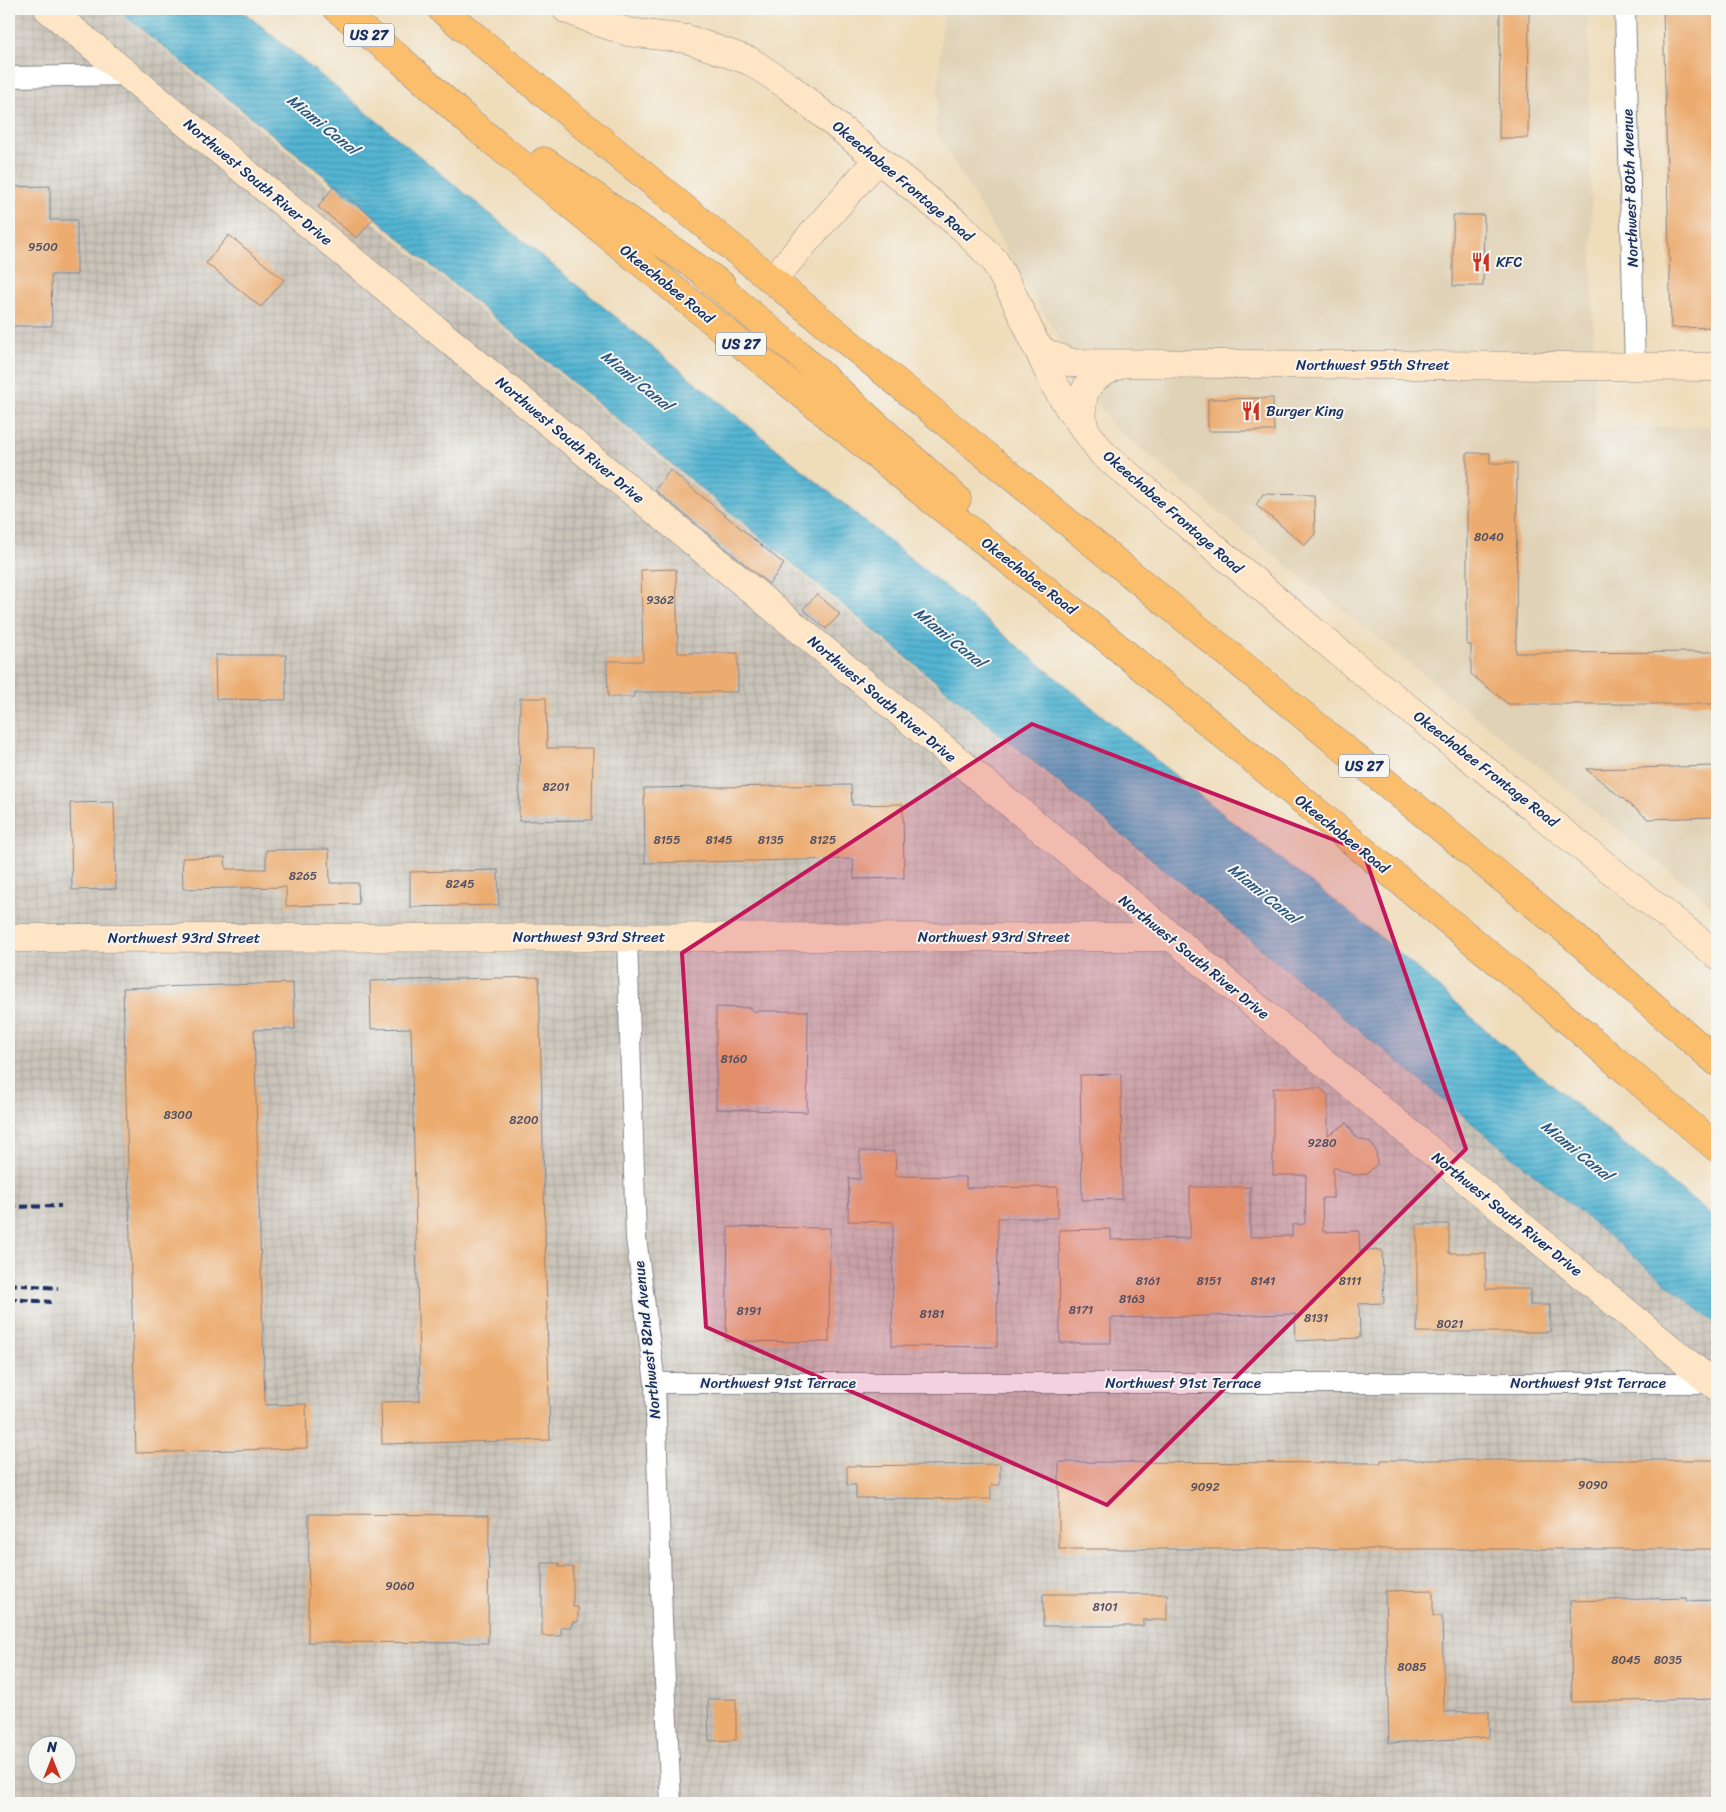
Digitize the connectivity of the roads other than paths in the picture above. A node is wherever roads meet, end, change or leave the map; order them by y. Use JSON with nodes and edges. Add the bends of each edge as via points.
{"nodes":[{"id":1,"x":48,"y":9,"type":"edge"},
{"id":2,"x":337,"y":9,"type":"edge"},
{"id":3,"x":441,"y":9,"type":"edge"},
{"id":4,"x":566,"y":9,"type":"edge"},
{"id":5,"x":1625,"y":9,"type":"edge"},
{"id":6,"x":400,"y":60,"type":"junction"},
{"id":7,"x":129,"y":75,"type":"junction"},
{"id":8,"x":9,"y":77,"type":"edge"},
{"id":9,"x":878,"y":159,"type":"junction"},
{"id":10,"x":706,"y":276,"type":"junction"},
{"id":11,"x":772,"y":280,"type":"junction"},
{"id":12,"x":1035,"y":344,"type":"junction"},
{"id":13,"x":795,"y":351,"type":"junction"},
{"id":14,"x":1121,"y":364,"type":"junction"},
{"id":15,"x":1635,"y":367,"type":"junction"},
{"id":16,"x":1717,"y":367,"type":"edge"},
{"id":17,"x":1084,"y":429,"type":"junction"},
{"id":18,"x":1087,"y":622,"type":"junction"},
{"id":19,"x":627,"y":937,"type":"junction"},
{"id":20,"x":1170,"y":937,"type":"junction"},
{"id":21,"x":9,"y":938,"type":"edge"},
{"id":22,"x":1717,"y":955,"type":"edge"},
{"id":23,"x":1717,"y":1062,"type":"edge"},
{"id":24,"x":1717,"y":1148,"type":"edge"},
{"id":25,"x":655,"y":1383,"type":"junction"},
{"id":26,"x":1715,"y":1385,"type":"edge"},
{"id":27,"x":671,"y":1803,"type":"edge"}],
"edges":[{"from":1,"to":7,"type":"street","name":"Northwest South River Drive"},
{"from":2,"to":6,"type":"highway","name":"Okeechobee Road","number":"US 27"},
{"from":3,"to":11,"type":"highway","number":"US 27"},
{"from":4,"to":9,"type":"street","name":"Okeechobee Frontage Road","via":[[619,29],[687,39],[750,61],[788,86]]},
{"from":5,"to":15,"type":"street","name":"Northwest 80th Avenue"},
{"from":6,"to":10,"type":"highway"},
{"from":6,"to":18,"type":"highway","name":"Okeechobee Road","number":"US 27","via":[[474,126],[923,493]]},
{"from":7,"to":8,"type":"street"},
{"from":7,"to":20,"type":"street","name":"Northwest South River Drive"},
{"from":9,"to":11,"type":"street"},
{"from":9,"to":12,"type":"street","name":"Okeechobee Frontage Road","via":[[964,229],[994,260]]},
{"from":10,"to":11,"type":"highway","via":[[731,287],[755,286]]},
{"from":10,"to":13,"type":"highway"},
{"from":11,"to":13,"type":"highway","via":[[770,292],[774,318]]},
{"from":11,"to":23,"type":"highway","number":"US 27","via":[[1572,936]]},
{"from":12,"to":14,"type":"street","name":"Northwest 95th Street","via":[[1046,353],[1072,363]]},
{"from":12,"to":17,"type":"street","name":"Okeechobee Frontage Road","via":[[1054,384]]},
{"from":13,"to":18,"type":"highway"},
{"from":14,"to":15,"type":"street","name":"Northwest 95th Street"},
{"from":14,"to":17,"type":"street","via":[[1102,373],[1085,388]]},
{"from":15,"to":16,"type":"street","name":"Northwest 95th Street"},
{"from":17,"to":22,"type":"street","name":"Okeechobee Frontage Road","via":[[1102,453],[1139,486],[1354,665]]},
{"from":18,"to":24,"type":"highway","name":"Okeechobee Road","number":"US 27","via":[[1549,1004]]},
{"from":19,"to":20,"type":"street","name":"Northwest 93rd Street"},
{"from":19,"to":21,"type":"street","name":"Northwest 93rd Street"},
{"from":19,"to":25,"type":"street","name":"Northwest 82nd Avenue","via":[[636,1238]]},
{"from":20,"to":26,"type":"street","name":"Northwest South River Drive"},
{"from":25,"to":26,"type":"street","name":"Northwest 91st Terrace"},
{"from":25,"to":27,"type":"street","name":"Northwest 82nd Avenue"}]}
